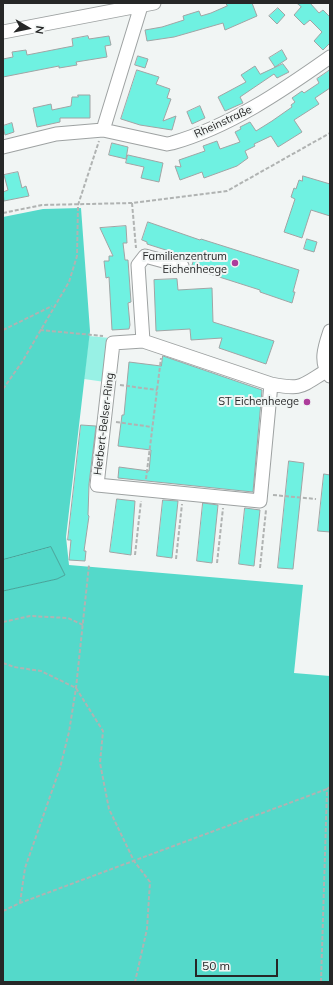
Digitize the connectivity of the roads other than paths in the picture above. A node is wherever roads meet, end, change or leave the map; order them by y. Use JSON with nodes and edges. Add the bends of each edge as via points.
{"nodes":[{"id":1,"x":147,"y":4,"type":"edge"},
{"id":2,"x":100,"y":8,"type":"edge"},
{"id":3,"x":3,"y":32,"type":"edge"},
{"id":4,"x":330,"y":57,"type":"edge"},
{"id":5,"x":102,"y":130,"type":"junction"},
{"id":6,"x":3,"y":147,"type":"edge"},
{"id":7,"x":182,"y":266,"type":"dead end"},
{"id":8,"x":330,"y":331,"type":"edge"},
{"id":9,"x":143,"y":340,"type":"junction"},
{"id":10,"x":328,"y":374,"type":"edge"},
{"id":11,"x":271,"y":384,"type":"junction"}],
"edges":[{"from":1,"to":2,"type":"street"},
{"from":1,"to":5,"type":"street"},
{"from":2,"to":3,"type":"street"},
{"from":4,"to":5,"type":"street","name":"Rheinstraße","via":[[251,109],[177,142],[167,144]]},
{"from":5,"to":6,"type":"street","name":"Rheinstraße","via":[[56,134]]},
{"from":7,"to":9,"type":"street","via":[[145,256],[138,265]]},
{"from":8,"to":10,"type":"street","via":[[324,352]]},
{"from":9,"to":11,"type":"street"},
{"from":9,"to":11,"type":"street","name":"Herbert-Belser-Ring","via":[[113,343],[97,485],[224,497],[261,497]]},
{"from":10,"to":11,"type":"street","via":[[299,387]]}]}
